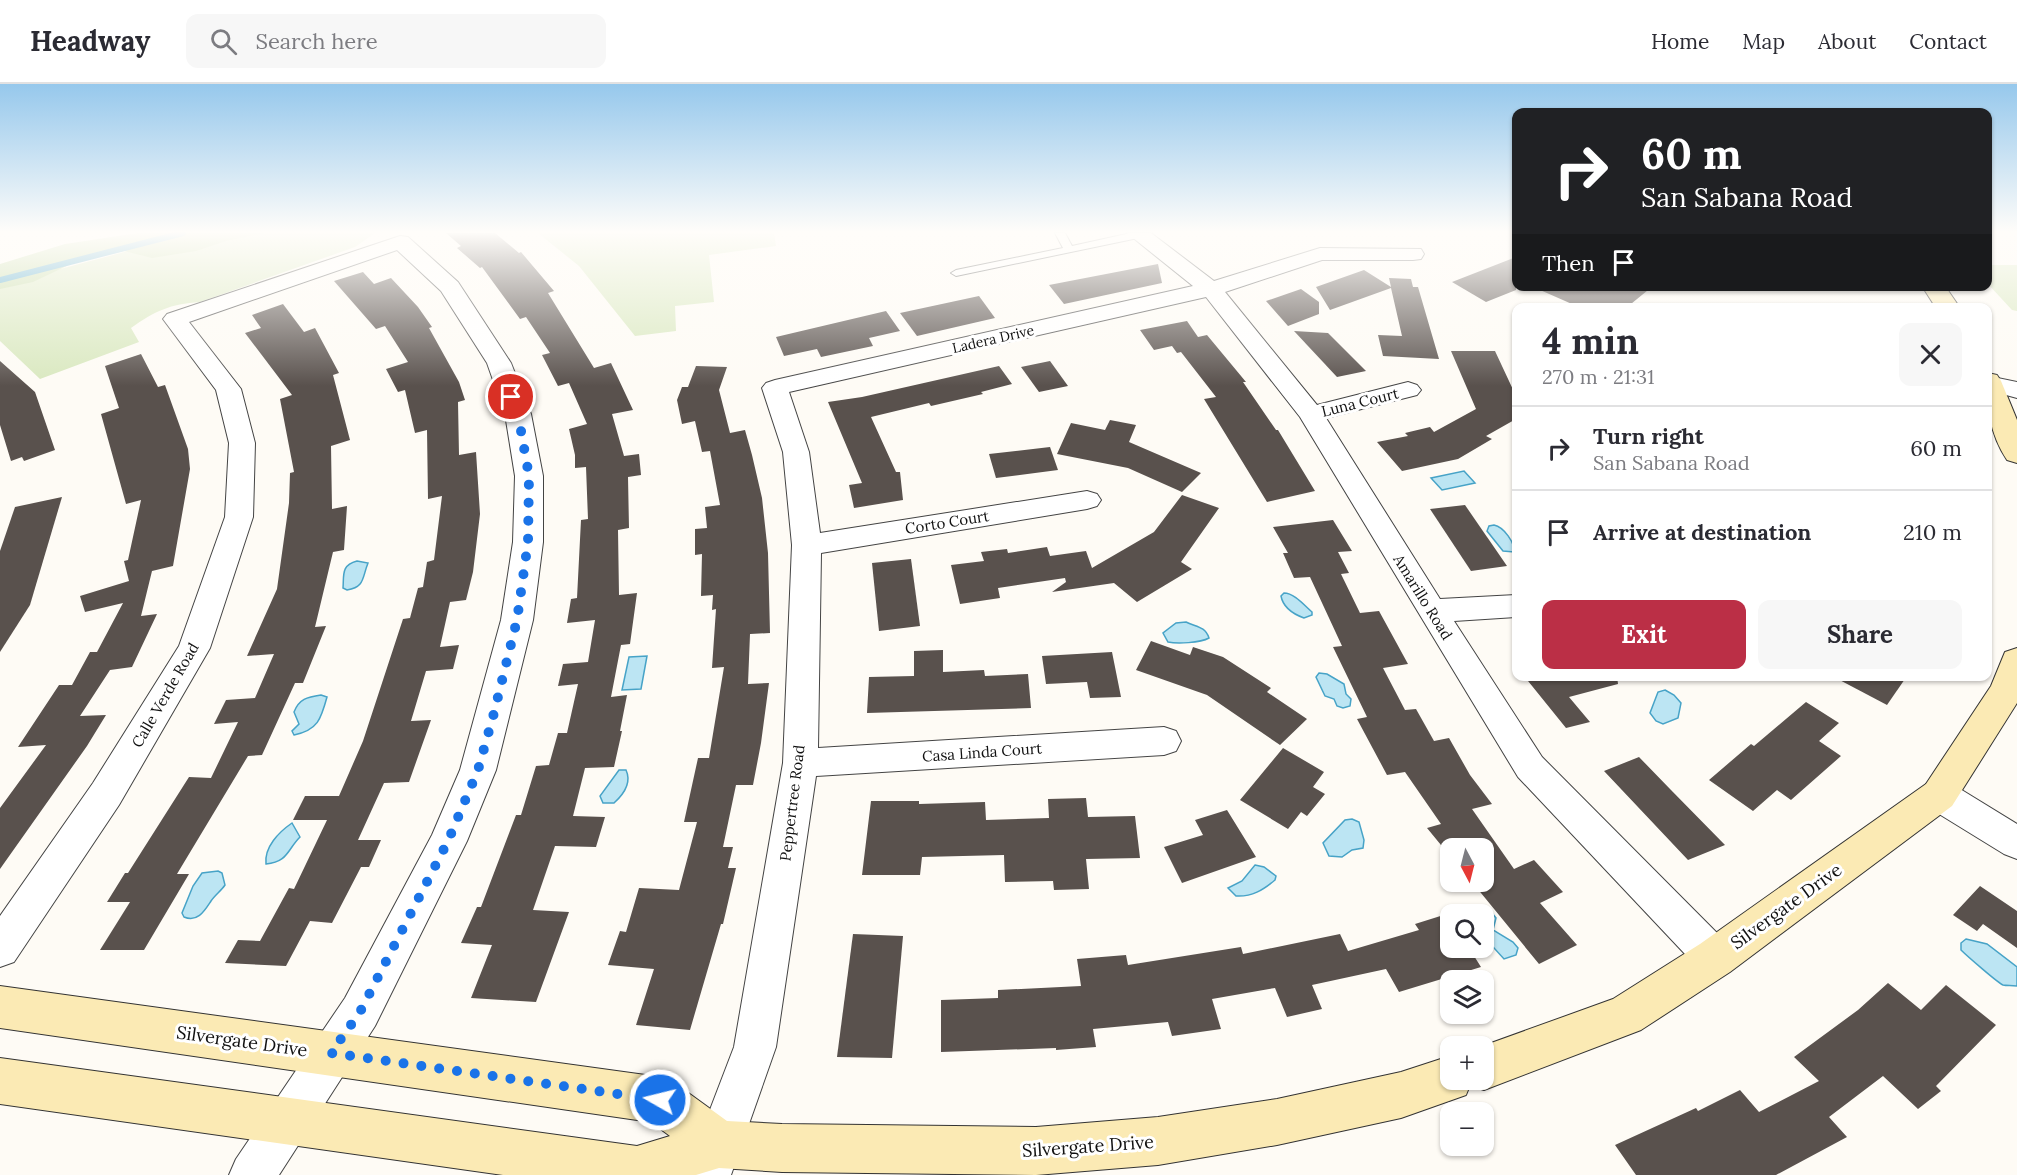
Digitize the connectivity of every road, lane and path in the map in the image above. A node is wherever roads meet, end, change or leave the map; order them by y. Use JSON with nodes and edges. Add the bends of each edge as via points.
{"nodes":[{"id":1,"x":278,"y":284,"type":"edge"},
{"id":2,"x":447,"y":284,"type":"edge"},
{"id":3,"x":1203,"y":284,"type":"edge"},
{"id":4,"x":1229,"y":284,"type":"edge"},
{"id":5,"x":1211,"y":290,"type":"junction"},
{"id":6,"x":1992,"y":383,"type":"edge"},
{"id":7,"x":775,"y":388,"type":"joint"},
{"id":8,"x":1408,"y":390,"type":"dead end"},
{"id":9,"x":2017,"y":390,"type":"edge"},
{"id":10,"x":1992,"y":392,"type":"edge"},
{"id":11,"x":1311,"y":414,"type":"junction"},
{"id":12,"x":2017,"y":454,"type":"edge"},
{"id":13,"x":1087,"y":500,"type":"dead end"},
{"id":14,"x":807,"y":545,"type":"junction"},
{"id":15,"x":1512,"y":606,"type":"edge"},
{"id":16,"x":1431,"y":611,"type":"junction"},
{"id":17,"x":2017,"y":661,"type":"edge"},
{"id":18,"x":1164,"y":741,"type":"dead end"},
{"id":19,"x":800,"y":763,"type":"junction"},
{"id":20,"x":1939,"y":795,"type":"junction"},
{"id":21,"x":2017,"y":843,"type":"edge"},
{"id":22,"x":0,"y":949,"type":"edge"},
{"id":23,"x":1715,"y":958,"type":"junction"},
{"id":24,"x":0,"y":1007,"type":"edge"},
{"id":25,"x":331,"y":1053,"type":"junction"},
{"id":26,"x":1494,"y":1064,"type":"edge"},
{"id":27,"x":0,"y":1081,"type":"edge"},
{"id":28,"x":1440,"y":1082,"type":"edge"},
{"id":29,"x":286,"y":1122,"type":"junction"},
{"id":30,"x":713,"y":1159,"type":"edge"},
{"id":31,"x":252,"y":1175,"type":"edge"}],
"edges":[{"from":1,"to":22,"type":"street","name":"Calle Verde Road","via":[[175,319],[228,389],[242,443],[239,517],[194,648],[106,794]]},
{"from":2,"to":25,"type":"street","name":"Calle Verde Road","via":[[499,363],[518,414],[529,476],[528,542],[517,620],[478,770],[448,841],[360,1012]]},
{"from":3,"to":5,"type":"street","name":"Amarillo Road"},
{"from":4,"to":5,"type":"street","name":"Ladera Drive"},
{"from":5,"to":7,"type":"street","name":"Ladera Drive"},
{"from":5,"to":11,"type":"street","name":"Amarillo Road"},
{"from":6,"to":9,"type":"street"},
{"from":7,"to":14,"type":"street","name":"Peppertree Road","via":[[796,452]]},
{"from":8,"to":11,"type":"street","name":"Luna Court"},
{"from":10,"to":12,"type":"street"},
{"from":11,"to":16,"type":"street","name":"Amarillo Road"},
{"from":13,"to":14,"type":"street","name":"Corto Court"},
{"from":14,"to":19,"type":"street","name":"Peppertree Road"},
{"from":15,"to":16,"type":"street"},
{"from":16,"to":23,"type":"street","name":"Amarillo Road","via":[[1530,766]]},
{"from":17,"to":20,"type":"street","name":"Silvergate Drive","via":[[2007,690]]},
{"from":18,"to":19,"type":"street","name":"Casa Linda Court"},
{"from":19,"to":30,"type":"street","name":"Peppertree Road","via":[[755,1047]]},
{"from":20,"to":21,"type":"street"},
{"from":20,"to":23,"type":"street","name":"Silvergate Drive"},
{"from":23,"to":26,"type":"street","name":"Silvergate Drive","via":[[1626,1015]]},
{"from":24,"to":25,"type":"street","name":"Silvergate Drive"},
{"from":25,"to":29,"type":"street"},
{"from":25,"to":30,"type":"street","name":"Silvergate Drive","via":[[660,1100]]},
{"from":27,"to":29,"type":"street","name":"Silvergate Drive"},
{"from":28,"to":30,"type":"street","name":"Silvergate Drive","via":[[1401,1095],[1276,1122],[1158,1142],[1036,1151],[794,1148]]},
{"from":29,"to":30,"type":"street","name":"Silvergate Drive","via":[[637,1170]]},
{"from":29,"to":31,"type":"street"}]}
